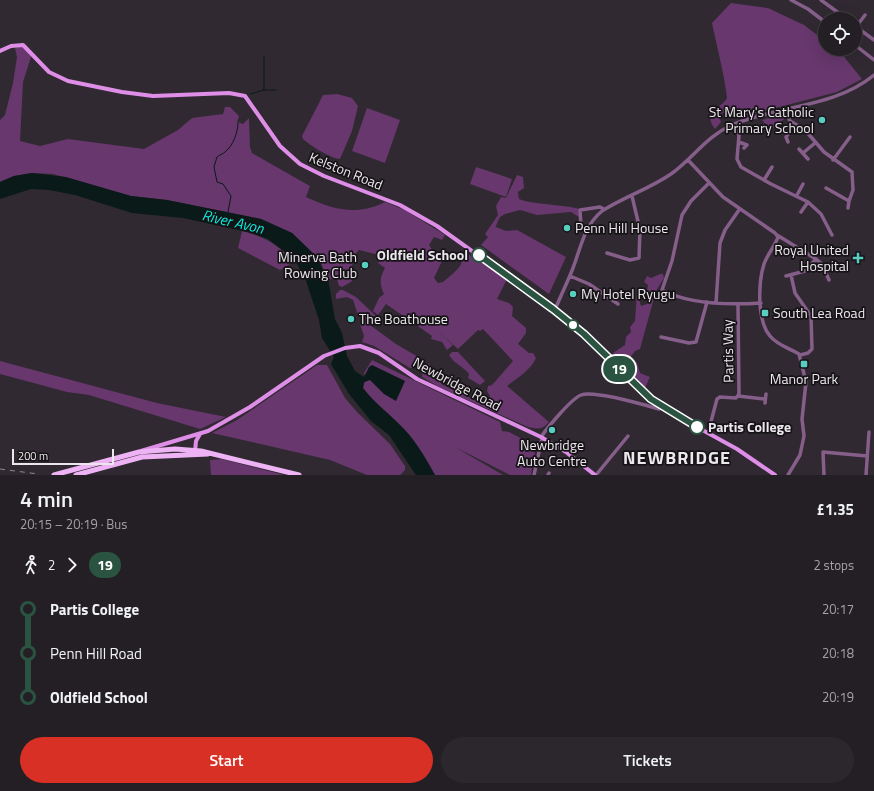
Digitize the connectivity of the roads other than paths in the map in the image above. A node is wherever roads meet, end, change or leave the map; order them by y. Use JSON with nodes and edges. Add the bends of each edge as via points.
{"nodes":[{"id":1,"x":791,"y":0,"type":"edge"},
{"id":2,"x":821,"y":0,"type":"edge"},
{"id":3,"x":837,"y":12,"type":"edge"},
{"id":4,"x":865,"y":14,"type":"dead end"},
{"id":5,"x":818,"y":17,"type":"edge"},
{"id":6,"x":862,"y":18,"type":"edge"},
{"id":7,"x":862,"y":32,"type":"edge"},
{"id":8,"x":874,"y":40,"type":"edge"},
{"id":9,"x":0,"y":51,"type":"edge"},
{"id":10,"x":862,"y":51,"type":"edge"},
{"id":11,"x":874,"y":60,"type":"edge"},
{"id":12,"x":874,"y":75,"type":"edge"},
{"id":13,"x":785,"y":110,"type":"junction"},
{"id":14,"x":733,"y":125,"type":"junction"},
{"id":15,"x":795,"y":125,"type":"junction"},
{"id":16,"x":850,"y":137,"type":"dead end"},
{"id":17,"x":739,"y":142,"type":"junction"},
{"id":18,"x":788,"y":142,"type":"dead end"},
{"id":19,"x":815,"y":143,"type":"junction"},
{"id":20,"x":744,"y":148,"type":"dead end"},
{"id":21,"x":800,"y":149,"type":"dead end"},
{"id":22,"x":803,"y":153,"type":"junction"},
{"id":23,"x":808,"y":159,"type":"dead end"},
{"id":24,"x":688,"y":160,"type":"junction"},
{"id":25,"x":833,"y":160,"type":"junction"},
{"id":26,"x":772,"y":166,"type":"dead end"},
{"id":27,"x":764,"y":180,"type":"junction"},
{"id":28,"x":709,"y":183,"type":"junction"},
{"id":29,"x":803,"y":184,"type":"dead end"},
{"id":30,"x":826,"y":188,"type":"dead end"},
{"id":31,"x":797,"y":195,"type":"junction"},
{"id":32,"x":632,"y":196,"type":"junction"},
{"id":33,"x":808,"y":202,"type":"junction"},
{"id":34,"x":849,"y":202,"type":"junction"},
{"id":35,"x":848,"y":208,"type":"dead end"},
{"id":36,"x":604,"y":209,"type":"junction"},
{"id":37,"x":739,"y":210,"type":"junction"},
{"id":38,"x":801,"y":212,"type":"dead end"},
{"id":39,"x":585,"y":231,"type":"junction"},
{"id":40,"x":777,"y":235,"type":"junction"},
{"id":41,"x":832,"y":235,"type":"dead end"},
{"id":42,"x":607,"y":253,"type":"dead end"},
{"id":43,"x":816,"y":260,"type":"junction"},
{"id":44,"x":791,"y":275,"type":"junction"},
{"id":45,"x":570,"y":276,"type":"junction"},
{"id":46,"x":786,"y":276,"type":"dead end"},
{"id":47,"x":829,"y":280,"type":"dead end"},
{"id":48,"x":707,"y":302,"type":"junction"},
{"id":49,"x":716,"y":303,"type":"junction"},
{"id":50,"x":761,"y":303,"type":"junction"},
{"id":51,"x":738,"y":304,"type":"junction"},
{"id":52,"x":619,"y":305,"type":"dead end"},
{"id":53,"x":553,"y":309,"type":"junction"},
{"id":54,"x":663,"y":336,"type":"dead end"},
{"id":55,"x":800,"y":355,"type":"junction"},
{"id":56,"x":766,"y":394,"type":"dead end"},
{"id":57,"x":738,"y":396,"type":"junction"},
{"id":58,"x":663,"y":407,"type":"junction"},
{"id":59,"x":869,"y":432,"type":"dead end"},
{"id":60,"x":708,"y":433,"type":"junction"},
{"id":61,"x":200,"y":434,"type":"junction"},
{"id":62,"x":628,"y":436,"type":"dead end"},
{"id":63,"x":188,"y":437,"type":"junction"},
{"id":64,"x":542,"y":437,"type":"junction"},
{"id":65,"x":196,"y":440,"type":"junction"},
{"id":66,"x":139,"y":452,"type":"junction"},
{"id":67,"x":195,"y":452,"type":"junction"},
{"id":68,"x":867,"y":456,"type":"junction"},
{"id":69,"x":54,"y":475,"type":"edge"},
{"id":70,"x":76,"y":475,"type":"edge"},
{"id":71,"x":299,"y":475,"type":"edge"},
{"id":72,"x":534,"y":475,"type":"edge"},
{"id":73,"x":596,"y":475,"type":"edge"},
{"id":74,"x":775,"y":475,"type":"edge"},
{"id":75,"x":788,"y":475,"type":"edge"},
{"id":76,"x":824,"y":475,"type":"edge"},
{"id":77,"x":866,"y":475,"type":"edge"}],
"edges":[{"from":1,"to":5,"type":"street"},
{"from":2,"to":3,"type":"street"},
{"from":4,"to":6,"type":"street"},
{"from":7,"to":8,"type":"street"},
{"from":9,"to":53,"type":"main road","name":"Kelston Road","via":[[11,46],[23,45],[41,65],[59,78],[122,92],[156,96],[229,93],[246,96],[280,146],[300,164],[324,176],[390,200],[426,219]]},
{"from":10,"to":11,"type":"street"},
{"from":12,"to":13,"type":"street","via":[[846,93]]},
{"from":13,"to":14,"type":"street"},
{"from":13,"to":15,"type":"street","via":[[788,119]]},
{"from":14,"to":17,"type":"street","via":[[739,135]]},
{"from":14,"to":24,"type":"street","via":[[708,139]]},
{"from":15,"to":18,"type":"street","via":[[786,137]]},
{"from":15,"to":19,"type":"street","via":[[805,130]]},
{"from":16,"to":25,"type":"street"},
{"from":17,"to":20,"type":"street","via":[[747,145]]},
{"from":17,"to":27,"type":"street","via":[[737,159],[741,167]]},
{"from":19,"to":22,"type":"street"},
{"from":19,"to":25,"type":"street"},
{"from":21,"to":22,"type":"street"},
{"from":22,"to":23,"type":"street"},
{"from":24,"to":28,"type":"street"},
{"from":24,"to":32,"type":"street","via":[[663,179]]},
{"from":25,"to":34,"type":"street","via":[[853,175],[853,190]]},
{"from":26,"to":27,"type":"street"},
{"from":27,"to":31,"type":"street"},
{"from":28,"to":37,"type":"street"},
{"from":28,"to":48,"type":"street","via":[[691,201],[682,215],[672,261],[662,288],[663,291]]},
{"from":29,"to":31,"type":"street"},
{"from":30,"to":34,"type":"street"},
{"from":31,"to":33,"type":"street"},
{"from":32,"to":36,"type":"street"},
{"from":32,"to":42,"type":"street","via":[[640,230],[639,258],[630,260]]},
{"from":33,"to":38,"type":"street"},
{"from":33,"to":41,"type":"street","via":[[821,214]]},
{"from":34,"to":35,"type":"street"},
{"from":36,"to":39,"type":"street"},
{"from":36,"to":39,"type":"street","via":[[600,207],[580,210],[581,227]]},
{"from":37,"to":40,"type":"street"},
{"from":37,"to":49,"type":"street","via":[[720,242]]},
{"from":39,"to":45,"type":"street"},
{"from":40,"to":43,"type":"street"},
{"from":40,"to":50,"type":"street","via":[[761,274]]},
{"from":43,"to":44,"type":"street","via":[[805,271]]},
{"from":43,"to":47,"type":"street","via":[[822,264]]},
{"from":44,"to":46,"type":"street"},
{"from":44,"to":55,"type":"street","via":[[795,293],[812,320],[812,349]]},
{"from":45,"to":52,"type":"street","via":[[589,284]]},
{"from":45,"to":53,"type":"street"},
{"from":48,"to":49,"type":"street"},
{"from":48,"to":54,"type":"street","via":[[696,342],[688,343]]},
{"from":49,"to":51,"type":"street"},
{"from":50,"to":51,"type":"street"},
{"from":50,"to":55,"type":"street","via":[[764,323],[770,337]]},
{"from":51,"to":57,"type":"street","name":"Partis Way"},
{"from":53,"to":58,"type":"main road","name":"Kelston Road","via":[[584,334],[644,393]]},
{"from":55,"to":75,"type":"street","via":[[806,382],[802,418],[804,436],[800,455]]},
{"from":56,"to":57,"type":"street","name":"Partis Way","via":[[765,401]]},
{"from":57,"to":60,"type":"street","name":"Partis Way","via":[[717,399]]},
{"from":58,"to":60,"type":"main road","name":"Kelston Road"},
{"from":58,"to":64,"type":"street","via":[[659,409],[620,399],[581,395],[557,417]]},
{"from":59,"to":68,"type":"street"},
{"from":60,"to":74,"type":"main road","name":"Kelston Road"},
{"from":61,"to":63,"type":"main road","name":"Newbridge Road"},
{"from":61,"to":64,"type":"main road","name":"Newbridge Road","via":[[275,392],[324,356],[345,348],[360,346],[373,349],[417,379]]},
{"from":61,"to":65,"type":"main road"},
{"from":62,"to":73,"type":"street"},
{"from":63,"to":65,"type":"main road"},
{"from":63,"to":66,"type":"main road","name":"Newbridge Road"},
{"from":64,"to":72,"type":"street"},
{"from":64,"to":73,"type":"main road","name":"Newbridge Road"},
{"from":65,"to":67,"type":"main road"},
{"from":66,"to":67,"type":"highway","via":[[175,449]]},
{"from":66,"to":69,"type":"highway"},
{"from":67,"to":70,"type":"highway","via":[[142,457]]},
{"from":67,"to":71,"type":"highway","via":[[251,462]]},
{"from":68,"to":76,"type":"street","via":[[823,452]]},
{"from":68,"to":77,"type":"street"}]}
